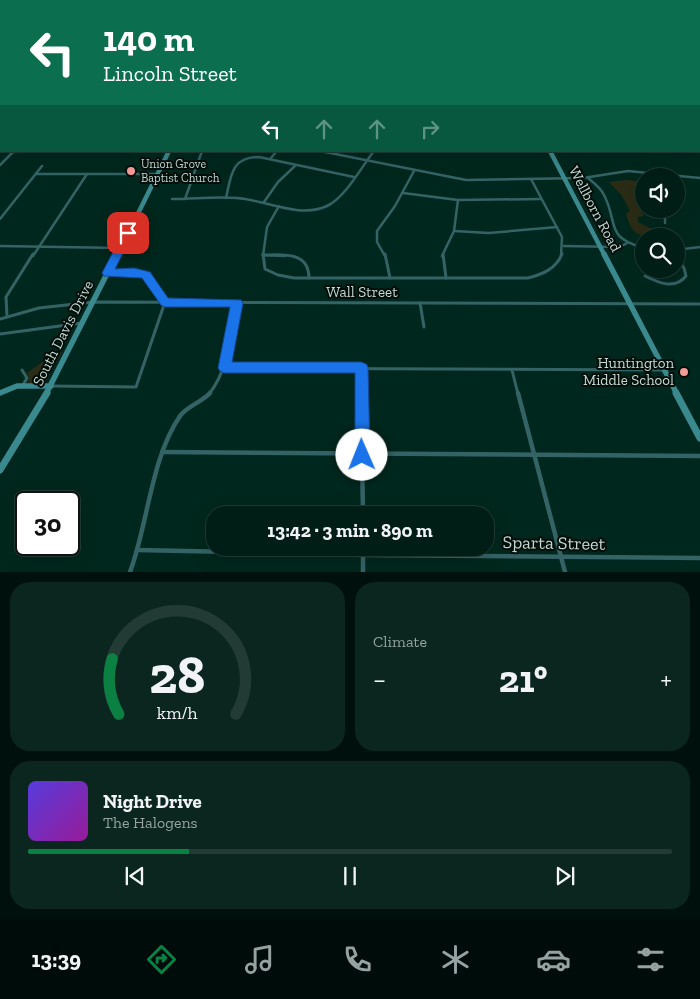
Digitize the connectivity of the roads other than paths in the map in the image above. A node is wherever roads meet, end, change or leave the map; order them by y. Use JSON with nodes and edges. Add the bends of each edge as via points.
{"nodes":[{"id":1,"x":12,"y":152,"type":"edge"},
{"id":2,"x":168,"y":152,"type":"edge"},
{"id":3,"x":202,"y":152,"type":"edge"},
{"id":4,"x":276,"y":152,"type":"edge"},
{"id":5,"x":324,"y":152,"type":"edge"},
{"id":6,"x":373,"y":152,"type":"edge"},
{"id":7,"x":551,"y":152,"type":"edge"},
{"id":8,"x":270,"y":159,"type":"junction"},
{"id":9,"x":366,"y":162,"type":"junction"},
{"id":10,"x":0,"y":165,"type":"edge"},
{"id":11,"x":296,"y":165,"type":"junction"},
{"id":12,"x":42,"y":166,"type":"dead end"},
{"id":13,"x":414,"y":171,"type":"junction"},
{"id":14,"x":635,"y":172,"type":"edge"},
{"id":15,"x":36,"y":174,"type":"junction"},
{"id":16,"x":87,"y":174,"type":"junction"},
{"id":17,"x":157,"y":174,"type":"junction"},
{"id":18,"x":354,"y":177,"type":"junction"},
{"id":19,"x":588,"y":177,"type":"junction"},
{"id":20,"x":685,"y":177,"type":"edge"},
{"id":21,"x":565,"y":178,"type":"junction"},
{"id":22,"x":700,"y":178,"type":"edge"},
{"id":23,"x":531,"y":179,"type":"junction"},
{"id":24,"x":403,"y":193,"type":"junction"},
{"id":25,"x":226,"y":198,"type":"junction"},
{"id":26,"x":172,"y":199,"type":"dead end"},
{"id":27,"x":185,"y":199,"type":"junction"},
{"id":28,"x":541,"y":199,"type":"junction"},
{"id":29,"x":458,"y":200,"type":"junction"},
{"id":30,"x":264,"y":202,"type":"junction"},
{"id":31,"x":279,"y":206,"type":"junction"},
{"id":32,"x":665,"y":218,"type":"edge"},
{"id":33,"x":0,"y":219,"type":"edge"},
{"id":34,"x":665,"y":223,"type":"dead end"},
{"id":35,"x":557,"y":227,"type":"junction"},
{"id":36,"x":454,"y":230,"type":"junction"},
{"id":37,"x":628,"y":243,"type":"junction"},
{"id":38,"x":635,"y":245,"type":"edge"},
{"id":39,"x":0,"y":246,"type":"edge"},
{"id":40,"x":564,"y":246,"type":"junction"},
{"id":41,"x":39,"y":247,"type":"junction"},
{"id":42,"x":700,"y":247,"type":"edge"},
{"id":43,"x":120,"y":248,"type":"junction"},
{"id":44,"x":601,"y":248,"type":"junction"},
{"id":45,"x":685,"y":249,"type":"edge"},
{"id":46,"x":263,"y":255,"type":"junction"},
{"id":47,"x":108,"y":273,"type":"junction"},
{"id":48,"x":310,"y":278,"type":"junction"},
{"id":49,"x":390,"y":278,"type":"junction"},
{"id":50,"x":446,"y":278,"type":"junction"},
{"id":51,"x":650,"y":278,"type":"edge"},
{"id":52,"x":684,"y":278,"type":"edge"},
{"id":53,"x":6,"y":301,"type":"junction"},
{"id":54,"x":0,"y":302,"type":"edge"},
{"id":55,"x":93,"y":302,"type":"junction"},
{"id":56,"x":165,"y":302,"type":"junction"},
{"id":57,"x":237,"y":303,"type":"junction"},
{"id":58,"x":420,"y":303,"type":"junction"},
{"id":59,"x":700,"y":304,"type":"edge"},
{"id":60,"x":631,"y":305,"type":"junction"},
{"id":61,"x":7,"y":316,"type":"junction"},
{"id":62,"x":0,"y":318,"type":"edge"},
{"id":63,"x":82,"y":323,"type":"junction"},
{"id":64,"x":424,"y":327,"type":"dead end"},
{"id":65,"x":0,"y":334,"type":"edge"},
{"id":66,"x":361,"y":367,"type":"junction"},
{"id":67,"x":224,"y":368,"type":"junction"},
{"id":68,"x":22,"y":370,"type":"dead end"},
{"id":69,"x":512,"y":370,"type":"junction"},
{"id":70,"x":664,"y":370,"type":"junction"},
{"id":71,"x":23,"y":385,"type":"junction"},
{"id":72,"x":51,"y":386,"type":"junction"},
{"id":73,"x":0,"y":393,"type":"edge"},
{"id":74,"x":700,"y":438,"type":"edge"},
{"id":75,"x":162,"y":452,"type":"junction"},
{"id":76,"x":362,"y":455,"type":"junction"},
{"id":77,"x":535,"y":456,"type":"junction"},
{"id":78,"x":700,"y":456,"type":"edge"},
{"id":79,"x":0,"y":470,"type":"edge"},
{"id":80,"x":363,"y":506,"type":"edge"},
{"id":81,"x":138,"y":550,"type":"junction"},
{"id":82,"x":206,"y":552,"type":"edge"},
{"id":83,"x":363,"y":556,"type":"edge"},
{"id":84,"x":462,"y":556,"type":"edge"},
{"id":85,"x":561,"y":557,"type":"junction"},
{"id":86,"x":700,"y":558,"type":"edge"},
{"id":87,"x":130,"y":572,"type":"edge"},
{"id":88,"x":363,"y":572,"type":"edge"},
{"id":89,"x":565,"y":572,"type":"edge"}],
"edges":[{"from":1,"to":10,"type":"street"},
{"from":2,"to":17,"type":"street","name":"South Davis Drive"},
{"from":3,"to":27,"type":"street"},
{"from":4,"to":8,"type":"street"},
{"from":5,"to":9,"type":"street"},
{"from":6,"to":9,"type":"street"},
{"from":7,"to":21,"type":"street","name":"Wellborn Road"},
{"from":8,"to":11,"type":"street"},
{"from":8,"to":25,"type":"street","via":[[254,156],[237,162]]},
{"from":9,"to":13,"type":"street"},
{"from":9,"to":18,"type":"street"},
{"from":11,"to":18,"type":"street"},
{"from":11,"to":30,"type":"street"},
{"from":12,"to":15,"type":"street"},
{"from":13,"to":23,"type":"street","via":[[466,180]]},
{"from":13,"to":24,"type":"street"},
{"from":14,"to":19,"type":"street"},
{"from":15,"to":16,"type":"street"},
{"from":15,"to":33,"type":"street"},
{"from":16,"to":17,"type":"street"},
{"from":16,"to":41,"type":"street"},
{"from":17,"to":43,"type":"street","name":"South Davis Drive"},
{"from":18,"to":31,"type":"street","via":[[331,204],[308,210]]},
{"from":19,"to":21,"type":"street"},
{"from":19,"to":37,"type":"street","via":[[606,198],[615,232]]},
{"from":20,"to":22,"type":"street"},
{"from":21,"to":23,"type":"street"},
{"from":21,"to":44,"type":"street","name":"Wellborn Road"},
{"from":23,"to":28,"type":"street"},
{"from":24,"to":29,"type":"street"},
{"from":24,"to":49,"type":"street","via":[[376,236]]},
{"from":25,"to":27,"type":"street"},
{"from":25,"to":30,"type":"street"},
{"from":26,"to":27,"type":"street"},
{"from":28,"to":29,"type":"street"},
{"from":28,"to":35,"type":"street"},
{"from":29,"to":36,"type":"street"},
{"from":30,"to":31,"type":"street"},
{"from":31,"to":46,"type":"street","via":[[269,223]]},
{"from":32,"to":34,"type":"street"},
{"from":35,"to":36,"type":"street","via":[[489,233]]},
{"from":35,"to":40,"type":"street"},
{"from":36,"to":50,"type":"street","via":[[442,256]]},
{"from":37,"to":38,"type":"street"},
{"from":37,"to":44,"type":"street","via":[[620,248]]},
{"from":39,"to":41,"type":"street"},
{"from":40,"to":44,"type":"street"},
{"from":40,"to":50,"type":"street","via":[[557,265],[533,277]]},
{"from":41,"to":43,"type":"street"},
{"from":41,"to":53,"type":"street","via":[[9,291]]},
{"from":42,"to":45,"type":"street"},
{"from":43,"to":47,"type":"street","name":"South Davis Drive"},
{"from":44,"to":60,"type":"street","name":"Wellborn Road"},
{"from":46,"to":48,"type":"street","via":[[268,272]]},
{"from":46,"to":48,"type":"street","via":[[302,258]]},
{"from":47,"to":55,"type":"street","name":"South Davis Drive"},
{"from":47,"to":56,"type":"street","via":[[146,274]]},
{"from":48,"to":49,"type":"street"},
{"from":49,"to":50,"type":"street"},
{"from":51,"to":52,"type":"street","via":[[676,284]]},
{"from":53,"to":54,"type":"street"},
{"from":53,"to":61,"type":"street"},
{"from":55,"to":56,"type":"street","name":"Wall Street"},
{"from":55,"to":61,"type":"street","name":"Wall Street"},
{"from":55,"to":63,"type":"street","name":"South Davis Drive"},
{"from":56,"to":57,"type":"street","name":"Wall Street"},
{"from":56,"to":72,"type":"street","via":[[136,387]]},
{"from":57,"to":58,"type":"street","name":"Wall Street"},
{"from":57,"to":67,"type":"street"},
{"from":58,"to":60,"type":"street","name":"Wall Street"},
{"from":58,"to":64,"type":"street"},
{"from":59,"to":60,"type":"street","name":"Wall Street"},
{"from":60,"to":70,"type":"street","name":"Wellborn Road"},
{"from":61,"to":62,"type":"street","name":"Wall Street"},
{"from":63,"to":65,"type":"street"},
{"from":63,"to":72,"type":"street","name":"South Davis Drive"},
{"from":66,"to":67,"type":"street"},
{"from":66,"to":69,"type":"street"},
{"from":66,"to":76,"type":"street"},
{"from":67,"to":75,"type":"street","via":[[208,395],[181,415]]},
{"from":68,"to":71,"type":"street","via":[[27,378]]},
{"from":69,"to":70,"type":"street"},
{"from":69,"to":77,"type":"street"},
{"from":70,"to":74,"type":"street","name":"Wellborn Road"},
{"from":71,"to":72,"type":"street"},
{"from":71,"to":73,"type":"street"},
{"from":72,"to":79,"type":"street","name":"South Davis Drive"},
{"from":75,"to":76,"type":"street"},
{"from":75,"to":81,"type":"street"},
{"from":76,"to":77,"type":"street"},
{"from":76,"to":80,"type":"street"},
{"from":77,"to":78,"type":"street"},
{"from":77,"to":85,"type":"street"},
{"from":81,"to":82,"type":"street","name":"Sparta Street"},
{"from":81,"to":87,"type":"street"},
{"from":83,"to":88,"type":"street"},
{"from":84,"to":85,"type":"street","name":"Sparta Street"},
{"from":85,"to":86,"type":"street","name":"Sparta Street"},
{"from":85,"to":89,"type":"street"}]}
